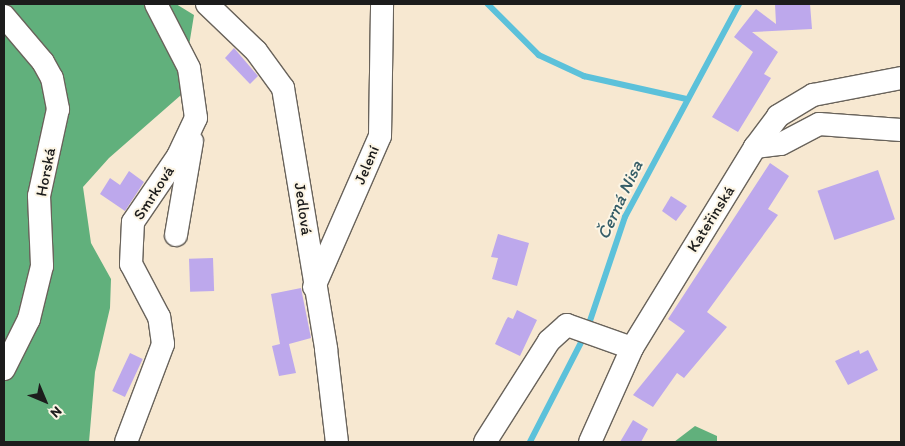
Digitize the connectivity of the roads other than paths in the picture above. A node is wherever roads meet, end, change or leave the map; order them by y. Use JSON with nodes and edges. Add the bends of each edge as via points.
{"nodes":[{"id":1,"x":156,"y":4,"type":"edge"},
{"id":2,"x":207,"y":4,"type":"edge"},
{"id":3,"x":382,"y":4,"type":"edge"},
{"id":4,"x":4,"y":16,"type":"edge"},
{"id":5,"x":901,"y":78,"type":"edge"},
{"id":6,"x":196,"y":118,"type":"junction"},
{"id":7,"x":901,"y":130,"type":"edge"},
{"id":8,"x":755,"y":147,"type":"junction"},
{"id":9,"x":176,"y":235,"type":"dead end"},
{"id":10,"x":314,"y":287,"type":"junction"},
{"id":11,"x":632,"y":348,"type":"junction"},
{"id":12,"x":4,"y":369,"type":"edge"},
{"id":13,"x":126,"y":442,"type":"edge"},
{"id":14,"x":338,"y":442,"type":"edge"},
{"id":15,"x":484,"y":442,"type":"edge"},
{"id":16,"x":590,"y":442,"type":"edge"}],
"edges":[{"from":1,"to":6,"type":"street","via":[[188,68]]},
{"from":2,"to":10,"type":"street","name":"Jedlová","via":[[256,51],[283,88]]},
{"from":3,"to":10,"type":"street","name":"Jelení","via":[[380,136]]},
{"from":4,"to":12,"type":"street","name":"Horská","via":[[43,62],[52,78],[58,109],[39,196],[42,266],[29,318]]},
{"from":5,"to":8,"type":"street","name":"Kateřinská","via":[[813,95],[778,116]]},
{"from":6,"to":9,"type":"street"},
{"from":6,"to":13,"type":"street","name":"Smrková","via":[[178,156],[133,222],[131,264],[159,317],[163,344]]},
{"from":7,"to":8,"type":"street","via":[[819,124],[781,144]]},
{"from":8,"to":11,"type":"street","name":"Kateřinská"},
{"from":10,"to":14,"type":"street","name":"Jedlová"},
{"from":11,"to":15,"type":"street","via":[[567,325],[549,341]]},
{"from":11,"to":16,"type":"street","name":"Kateřinská"}]}
